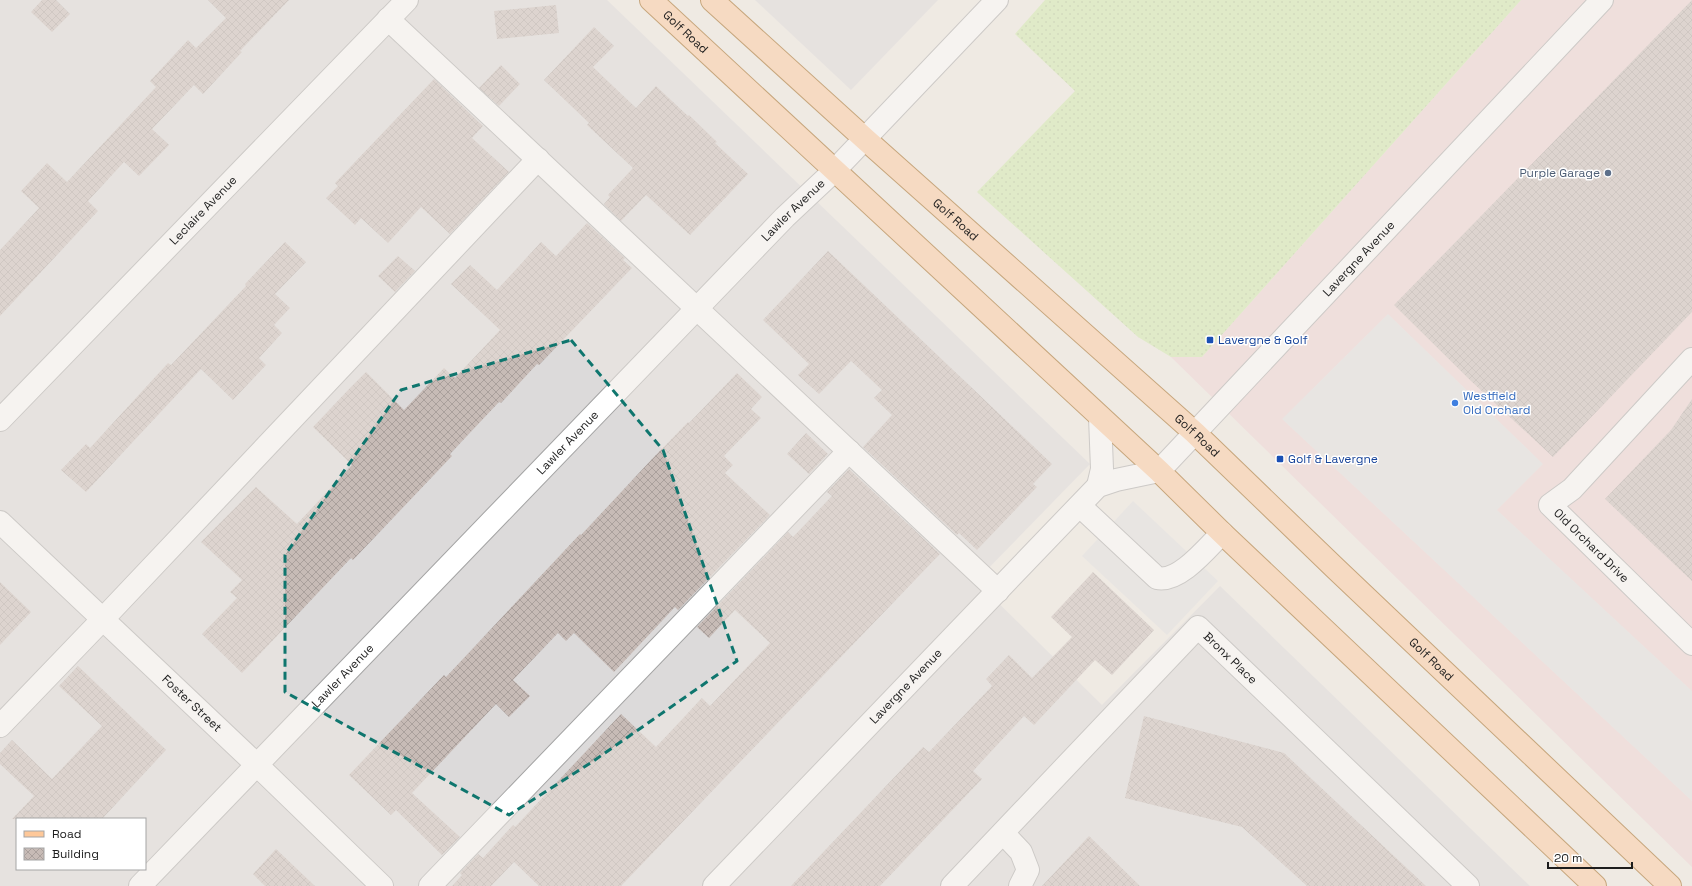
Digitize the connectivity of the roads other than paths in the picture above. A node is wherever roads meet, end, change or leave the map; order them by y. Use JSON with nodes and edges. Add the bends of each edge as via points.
{"nodes":[{"id":1,"x":407,"y":0,"type":"edge"},
{"id":2,"x":651,"y":0,"type":"edge"},
{"id":3,"x":712,"y":0,"type":"edge"},
{"id":4,"x":997,"y":0,"type":"edge"},
{"id":5,"x":1602,"y":0,"type":"edge"},
{"id":6,"x":388,"y":19,"type":"junction"},
{"id":7,"x":864,"y":138,"type":"junction"},
{"id":8,"x":538,"y":159,"type":"junction"},
{"id":9,"x":834,"y":171,"type":"junction"},
{"id":10,"x":697,"y":308,"type":"junction"},
{"id":11,"x":1692,"y":359,"type":"edge"},
{"id":12,"x":1100,"y":417,"type":"junction"},
{"id":13,"x":0,"y":420,"type":"edge"},
{"id":14,"x":1195,"y":433,"type":"junction"},
{"id":15,"x":849,"y":451,"type":"junction"},
{"id":16,"x":1159,"y":471,"type":"junction"},
{"id":17,"x":1098,"y":486,"type":"junction"},
{"id":18,"x":1080,"y":506,"type":"junction"},
{"id":19,"x":0,"y":522,"type":"edge"},
{"id":20,"x":1222,"y":533,"type":"junction"},
{"id":21,"x":998,"y":591,"type":"junction"},
{"id":22,"x":103,"y":619,"type":"junction"},
{"id":23,"x":1692,"y":644,"type":"edge"},
{"id":24,"x":0,"y":726,"type":"edge"},
{"id":25,"x":257,"y":765,"type":"junction"},
{"id":26,"x":1003,"y":833,"type":"junction"},
{"id":27,"x":140,"y":886,"type":"edge"},
{"id":28,"x":382,"y":886,"type":"edge"},
{"id":29,"x":430,"y":886,"type":"edge"},
{"id":30,"x":714,"y":886,"type":"edge"},
{"id":31,"x":952,"y":886,"type":"edge"},
{"id":32,"x":1020,"y":886,"type":"edge"},
{"id":33,"x":1468,"y":886,"type":"edge"},
{"id":34,"x":1595,"y":886,"type":"edge"},
{"id":35,"x":1670,"y":886,"type":"edge"}],
"edges":[{"from":1,"to":6,"type":"street","name":"Leclaire Avenue"},
{"from":2,"to":9,"type":"main road","name":"Golf Road"},
{"from":3,"to":7,"type":"main road","name":"Golf Road"},
{"from":4,"to":7,"type":"street","name":"Lawler Avenue"},
{"from":5,"to":14,"type":"street","name":"Lavergne Avenue"},
{"from":6,"to":8,"type":"street"},
{"from":6,"to":13,"type":"street","name":"Leclaire Avenue"},
{"from":7,"to":9,"type":"street","name":"Lawler Avenue"},
{"from":7,"to":14,"type":"main road","name":"Golf Road"},
{"from":8,"to":10,"type":"street"},
{"from":8,"to":22,"type":"street"},
{"from":9,"to":10,"type":"street","name":"Lawler Avenue","via":[[785,216]]},
{"from":9,"to":12,"type":"main road","name":"Golf Road"},
{"from":10,"to":15,"type":"street"},
{"from":10,"to":25,"type":"street","name":"Lawler Avenue"},
{"from":11,"to":23,"type":"street","name":"Old Orchard Drive","via":[[1572,489],[1550,505]]},
{"from":12,"to":16,"type":"main road","name":"Golf Road"},
{"from":12,"to":17,"type":"street","via":[[1102,469]]},
{"from":14,"to":16,"type":"street","name":"Lavergne Avenue"},
{"from":14,"to":35,"type":"main road","name":"Golf Road"},
{"from":15,"to":21,"type":"street"},
{"from":15,"to":29,"type":"street"},
{"from":16,"to":17,"type":"street","name":"Lavergne Avenue"},
{"from":16,"to":20,"type":"main road","name":"Golf Road"},
{"from":17,"to":18,"type":"street","name":"Lavergne Avenue"},
{"from":18,"to":20,"type":"street","via":[[1157,578],[1163,579],[1178,574]]},
{"from":18,"to":21,"type":"street","name":"Lavergne Avenue"},
{"from":19,"to":22,"type":"street","name":"Foster Street"},
{"from":20,"to":34,"type":"main road","name":"Golf Road"},
{"from":21,"to":30,"type":"street","name":"Lavergne Avenue"},
{"from":22,"to":24,"type":"street"},
{"from":22,"to":25,"type":"street","name":"Foster Street"},
{"from":25,"to":27,"type":"street","name":"Lawler Avenue"},
{"from":25,"to":28,"type":"street","name":"Foster Street"},
{"from":26,"to":31,"type":"street","name":"Bronx Place"},
{"from":26,"to":32,"type":"street","via":[[1021,852],[1028,870]]},
{"from":26,"to":33,"type":"street","name":"Bronx Place","via":[[1198,627]]}]}
